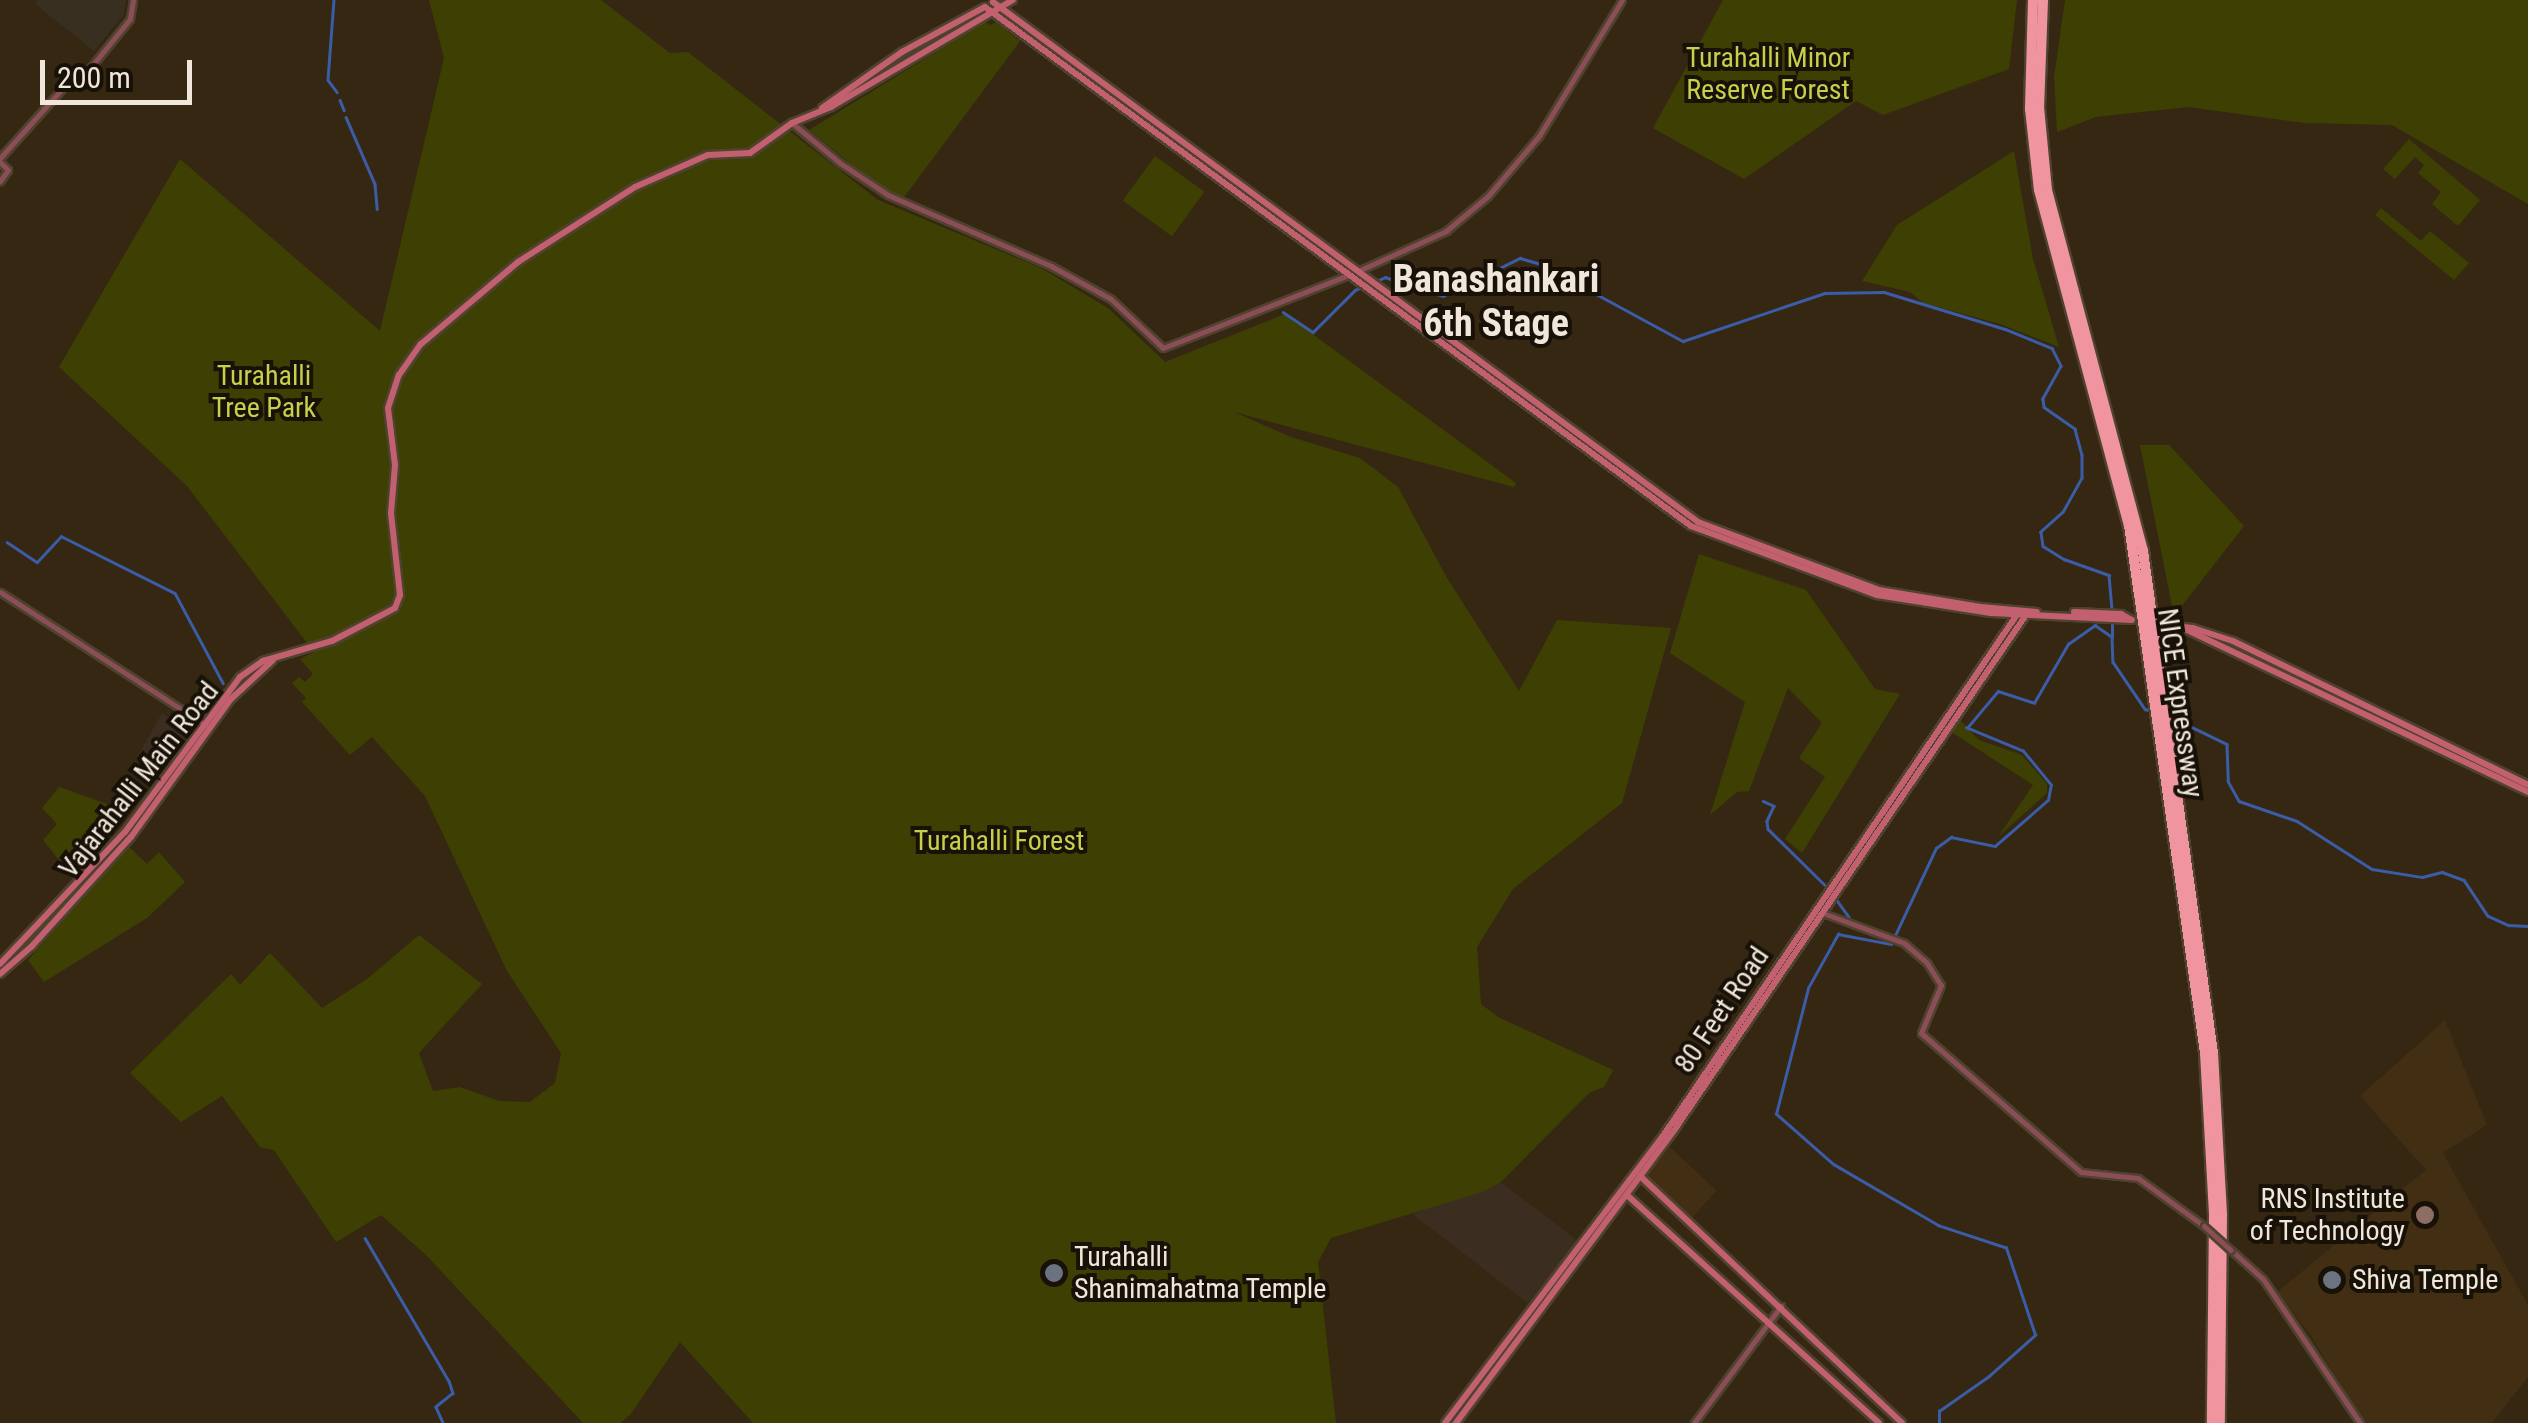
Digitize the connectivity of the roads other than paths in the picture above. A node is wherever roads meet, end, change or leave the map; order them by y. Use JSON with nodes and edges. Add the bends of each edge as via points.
{"nodes":[{"id":1,"x":133,"y":0,"type":"edge"},
{"id":2,"x":1013,"y":0,"type":"edge"},
{"id":3,"x":1622,"y":0,"type":"edge"},
{"id":4,"x":2033,"y":0,"type":"edge"},
{"id":5,"x":2043,"y":0,"type":"edge"},
{"id":6,"x":997,"y":3,"type":"edge"},
{"id":7,"x":988,"y":9,"type":"junction"},
{"id":8,"x":1081,"y":74,"type":"junction"},
{"id":9,"x":792,"y":123,"type":"junction"},
{"id":10,"x":2,"y":162,"type":"edge"},
{"id":11,"x":0,"y":181,"type":"edge"},
{"id":12,"x":1351,"y":274,"type":"junction"},
{"id":13,"x":0,"y":592,"type":"edge"},
{"id":14,"x":2023,"y":614,"type":"junction"},
{"id":15,"x":2121,"y":618,"type":"dead end"},
{"id":16,"x":2164,"y":625,"type":"dead end"},
{"id":17,"x":2162,"y":708,"type":"junction"},
{"id":18,"x":2164,"y":724,"type":"junction"},
{"id":19,"x":206,"y":726,"type":"junction"},
{"id":20,"x":2528,"y":788,"type":"edge"},
{"id":21,"x":1823,"y":913,"type":"junction"},
{"id":22,"x":0,"y":964,"type":"edge"},
{"id":23,"x":0,"y":974,"type":"edge"},
{"id":24,"x":1639,"y":1174,"type":"junction"},
{"id":25,"x":1624,"y":1193,"type":"junction"},
{"id":26,"x":1781,"y":1306,"type":"junction"},
{"id":27,"x":1768,"y":1324,"type":"junction"},
{"id":28,"x":1445,"y":1423,"type":"edge"},
{"id":29,"x":1456,"y":1423,"type":"edge"},
{"id":30,"x":1694,"y":1423,"type":"edge"},
{"id":31,"x":1879,"y":1423,"type":"edge"},
{"id":32,"x":1902,"y":1423,"type":"edge"},
{"id":33,"x":2212,"y":1423,"type":"edge"},
{"id":34,"x":2220,"y":1423,"type":"edge"},
{"id":35,"x":2360,"y":1423,"type":"edge"}],
"edges":[{"from":1,"to":10,"type":"street","via":[[130,20]]},
{"from":2,"to":6,"type":"main road"},
{"from":3,"to":12,"type":"street","via":[[1539,136],[1488,196],[1446,230]]},
{"from":4,"to":17,"type":"highway","name":"NICE Expressway","via":[[2030,109],[2038,190],[2129,525]]},
{"from":5,"to":17,"type":"highway","name":"NICE Expressway","via":[[2039,107],[2048,190],[2137,523]]},
{"from":6,"to":7,"type":"main road"},
{"from":6,"to":8,"type":"main road"},
{"from":7,"to":8,"type":"main road"},
{"from":7,"to":9,"type":"main road"},
{"from":8,"to":12,"type":"main road"},
{"from":9,"to":12,"type":"street","via":[[888,195],[1111,299],[1163,348]]},
{"from":9,"to":19,"type":"main road","name":"Vajarahalli Main Road","via":[[745,156],[708,155],[634,186],[518,262],[421,344],[388,408],[400,595],[395,608],[332,641],[263,661],[240,677]]},
{"from":10,"to":11,"type":"street","via":[[8,172]]},
{"from":12,"to":14,"type":"main road","via":[[1691,526],[1871,594]]},
{"from":13,"to":19,"type":"street"},
{"from":14,"to":15,"type":"main road"},
{"from":14,"to":21,"type":"main road","name":"80 Feet Road"},
{"from":14,"to":24,"type":"main road","name":"80 Feet Road"},
{"from":16,"to":20,"type":"main road","via":[[2233,642]]},
{"from":17,"to":18,"type":"highway","name":"NICE Expressway"},
{"from":18,"to":33,"type":"highway","name":"NICE Expressway","via":[[2212,1131]]},
{"from":18,"to":34,"type":"highway","name":"NICE Expressway","via":[[2221,1133]]},
{"from":19,"to":22,"type":"main road","name":"Vajarahalli Main Road","via":[[125,832]]},
{"from":19,"to":23,"type":"main road","name":"Vajarahalli Main Road","via":[[130,837]]},
{"from":21,"to":24,"type":"main road","name":"80 Feet Road"},
{"from":21,"to":35,"type":"street","bridge":true,"via":[[1897,939],[1926,962],[1940,982],[1921,1033],[2082,1174],[2138,1178],[2262,1279]]},
{"from":24,"to":25,"type":"main road","name":"80 Feet Road"},
{"from":24,"to":26,"type":"main road"},
{"from":25,"to":27,"type":"main road"},
{"from":25,"to":28,"type":"main road","name":"80 Feet Road"},
{"from":25,"to":29,"type":"main road","name":"80 Feet Road"},
{"from":26,"to":27,"type":"street"},
{"from":26,"to":32,"type":"main road"},
{"from":27,"to":30,"type":"street"},
{"from":27,"to":31,"type":"main road"}]}
